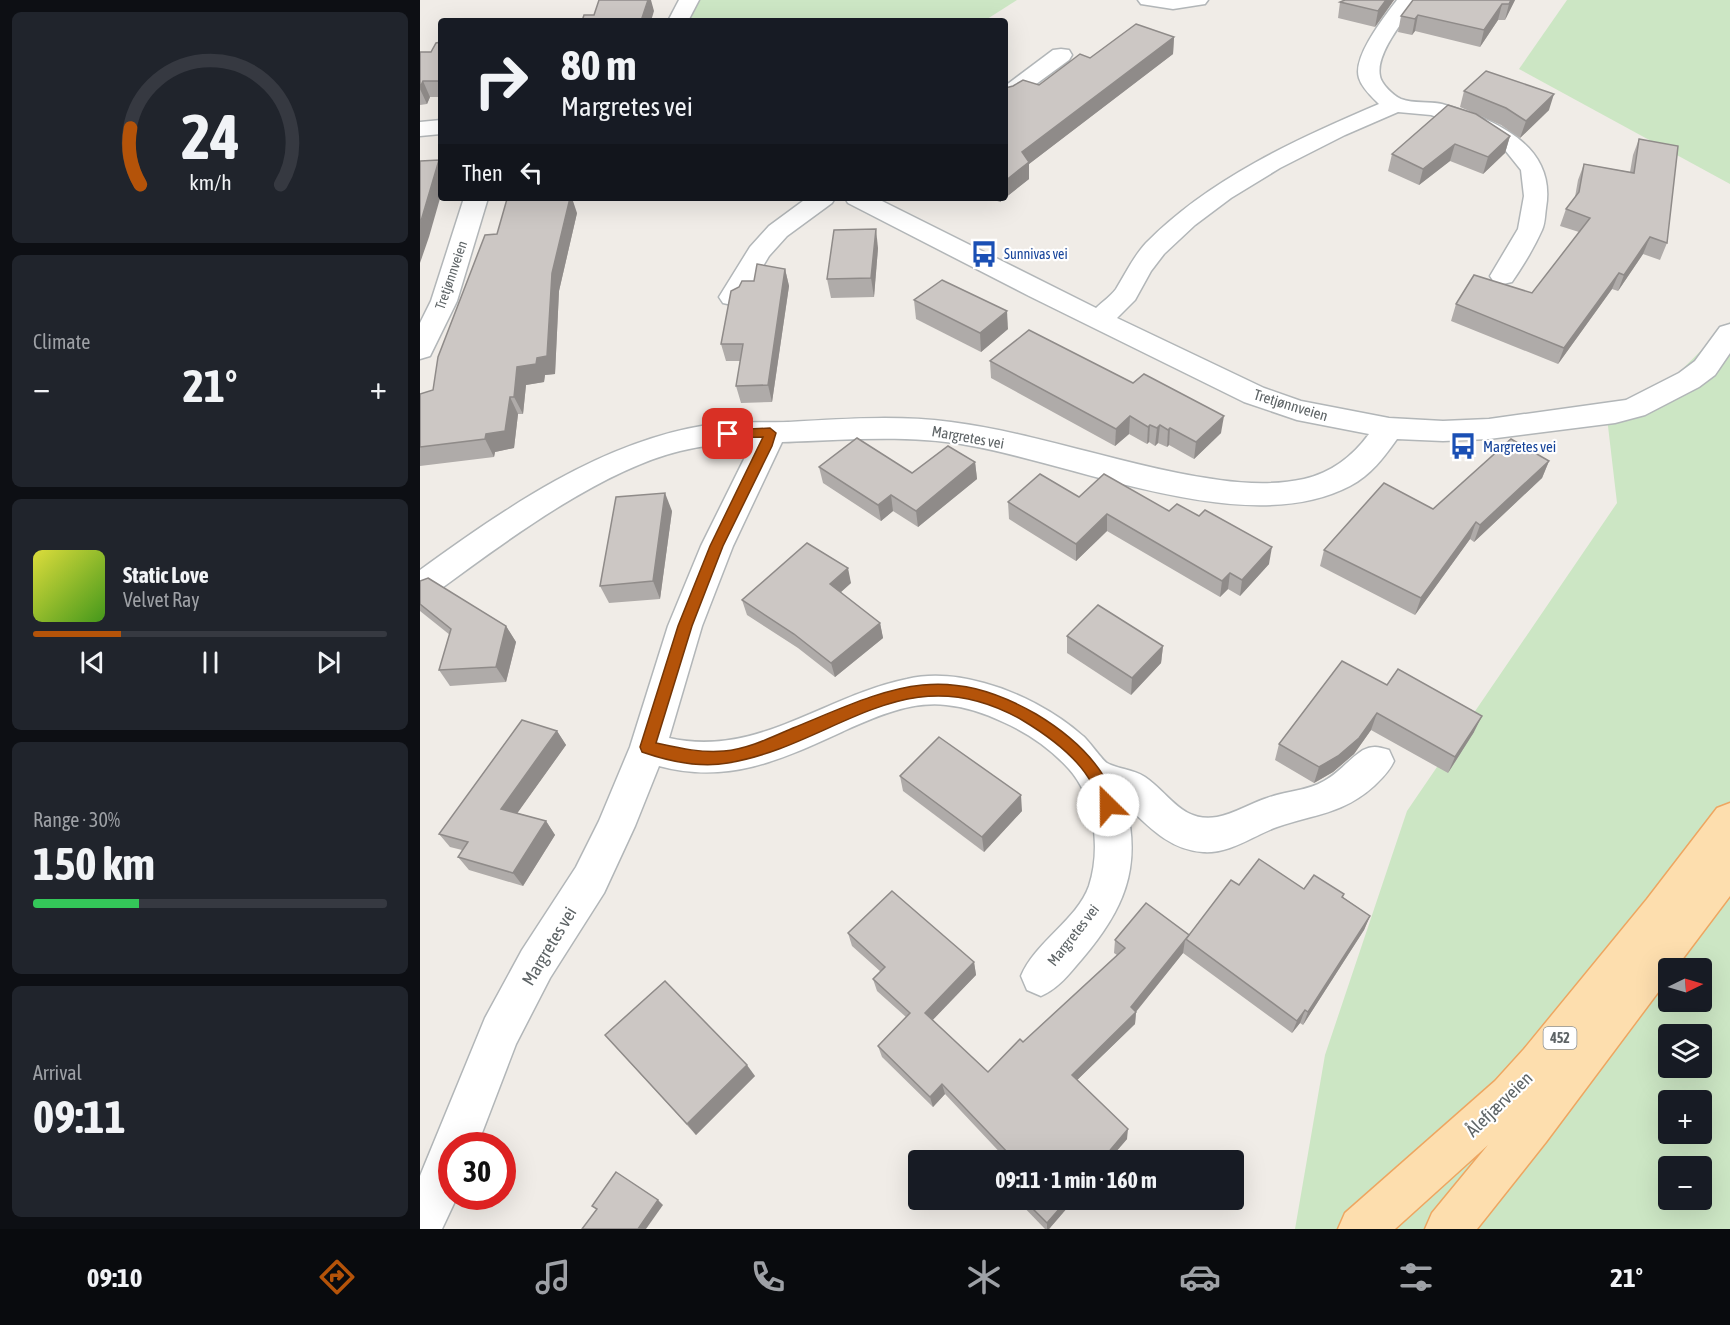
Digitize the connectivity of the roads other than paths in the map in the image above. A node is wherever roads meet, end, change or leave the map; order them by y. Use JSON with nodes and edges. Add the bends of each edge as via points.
{"nodes":[{"id":1,"x":688,"y":0,"type":"edge"},
{"id":2,"x":1148,"y":0,"type":"edge"},
{"id":3,"x":1198,"y":0,"type":"edge"},
{"id":4,"x":1408,"y":0,"type":"edge"},
{"id":5,"x":679,"y":18,"type":"edge"},
{"id":6,"x":1061,"y":55,"type":"dead end"},
{"id":7,"x":1008,"y":94,"type":"edge"},
{"id":8,"x":1395,"y":105,"type":"junction"},
{"id":9,"x":438,"y":127,"type":"edge"},
{"id":10,"x":420,"y":129,"type":"edge"},
{"id":11,"x":475,"y":201,"type":"edge"},
{"id":12,"x":819,"y":201,"type":"edge"},
{"id":13,"x":867,"y":201,"type":"edge"},
{"id":14,"x":1503,"y":276,"type":"dead end"},
{"id":15,"x":732,"y":297,"type":"edge"},
{"id":16,"x":1100,"y":319,"type":"junction"},
{"id":17,"x":1730,"y":333,"type":"edge"},
{"id":18,"x":420,"y":350,"type":"edge"},
{"id":19,"x":1389,"y":428,"type":"junction"},
{"id":20,"x":770,"y":433,"type":"junction"},
{"id":21,"x":420,"y":587,"type":"edge"},
{"id":22,"x":648,"y":747,"type":"junction"},
{"id":23,"x":1376,"y":761,"type":"dead end"},
{"id":24,"x":1098,"y":779,"type":"junction"},
{"id":25,"x":1730,"y":820,"type":"edge"},
{"id":26,"x":1730,"y":865,"type":"edge"},
{"id":27,"x":1041,"y":976,"type":"dead end"},
{"id":28,"x":461,"y":1132,"type":"edge"},
{"id":29,"x":438,"y":1187,"type":"edge"},
{"id":30,"x":420,"y":1227,"type":"edge"},
{"id":31,"x":1361,"y":1229,"type":"edge"},
{"id":32,"x":1448,"y":1229,"type":"edge"}],
"edges":[{"from":1,"to":5,"type":"street"},
{"from":2,"to":3,"type":"street"},
{"from":4,"to":8,"type":"street","via":[[1391,21],[1369,74],[1372,83]]},
{"from":6,"to":7,"type":"street"},
{"from":8,"to":14,"type":"street","via":[[1434,109],[1480,124],[1513,145],[1533,169],[1536,196],[1530,229]]},
{"from":8,"to":16,"type":"street","via":[[1272,163],[1222,193],[1155,249],[1139,268],[1126,294]]},
{"from":9,"to":10,"type":"street"},
{"from":11,"to":18,"type":"street","name":"Tretjønnveien","via":[[444,301]]},
{"from":12,"to":15,"type":"street","via":[[778,231],[759,252]]},
{"from":13,"to":16,"type":"street","name":"Tretjønnveien"},
{"from":16,"to":19,"type":"street","name":"Tretjønnveien","via":[[1254,395],[1297,410]]},
{"from":17,"to":19,"type":"street","name":"Tretjønnveien","via":[[1705,368],[1635,408],[1499,429]]},
{"from":19,"to":20,"type":"street","name":"Margretes vei","via":[[1362,465],[1336,480],[1309,489],[1261,495],[1180,486],[950,432],[868,428]]},
{"from":20,"to":21,"type":"street","name":"Margretes vei","via":[[707,435],[634,456],[481,543]]},
{"from":20,"to":22,"type":"street","name":"Margretes vei","via":[[685,626]]},
{"from":22,"to":24,"type":"street","name":"Margretes vei","via":[[697,758],[727,757],[763,747],[880,699],[926,690],[952,690],[986,697],[1043,725],[1071,747]]},
{"from":22,"to":28,"type":"street","name":"Margretes vei","via":[[590,880],[536,964],[500,1033]]},
{"from":23,"to":24,"type":"street","via":[[1335,794],[1212,835],[1193,835],[1176,827],[1130,785],[1110,778]]},
{"from":24,"to":27,"type":"street","name":"Margretes vei","via":[[1111,817],[1113,840],[1106,890],[1091,916]]},
{"from":25,"to":31,"type":"main road","name":"Ålefjærveien","number":"452","via":[[1525,1080]]},
{"from":26,"to":32,"type":"main road","name":"Ålefjærveien","number":"452","via":[[1531,1127]]},
{"from":29,"to":30,"type":"street"}]}
